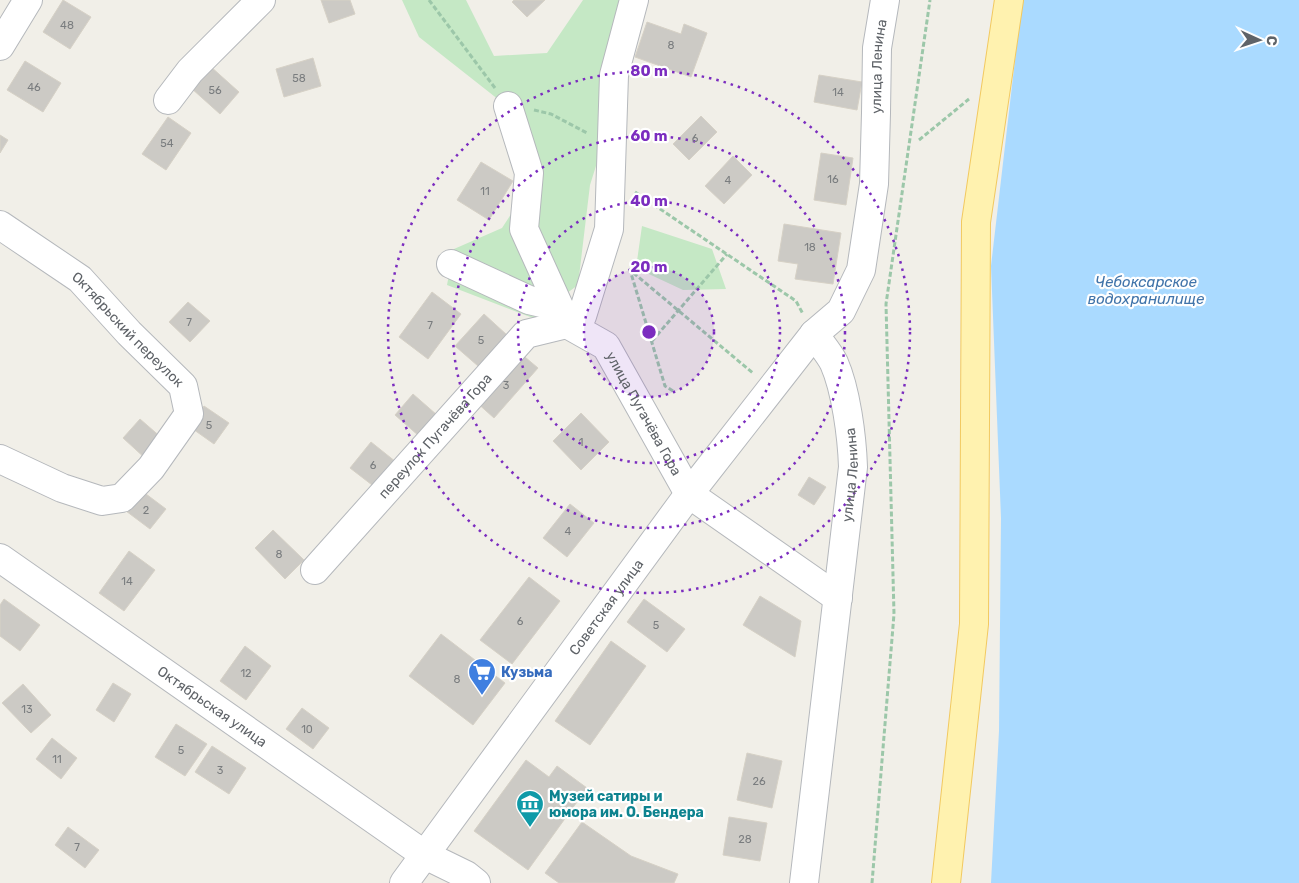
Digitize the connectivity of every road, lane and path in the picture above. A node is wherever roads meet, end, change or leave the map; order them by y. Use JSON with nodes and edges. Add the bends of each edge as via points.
{"nodes":[{"id":1,"x":28,"y":0,"type":"edge"},
{"id":2,"x":261,"y":0,"type":"edge"},
{"id":3,"x":634,"y":0,"type":"edge"},
{"id":4,"x":885,"y":0,"type":"edge"},
{"id":5,"x":930,"y":0,"type":"edge"},
{"id":6,"x":1009,"y":0,"type":"edge"},
{"id":7,"x":0,"y":46,"type":"edge"},
{"id":8,"x":969,"y":99,"type":"dead end"},
{"id":9,"x":168,"y":100,"type":"dead end"},
{"id":10,"x":508,"y":106,"type":"dead end"},
{"id":11,"x":919,"y":140,"type":"dead end"},
{"id":12,"x":634,"y":192,"type":"dead end"},
{"id":13,"x":0,"y":225,"type":"edge"},
{"id":14,"x":727,"y":254,"type":"junction"},
{"id":15,"x":451,"y":264,"type":"dead end"},
{"id":16,"x":796,"y":301,"type":"dead end"},
{"id":17,"x":678,"y":311,"type":"junction"},
{"id":18,"x":563,"y":315,"type":"junction"},
{"id":19,"x":814,"y":334,"type":"junction"},
{"id":20,"x":652,"y":341,"type":"junction"},
{"id":21,"x":771,"y":389,"type":"junction"},
{"id":22,"x":673,"y":391,"type":"dead end"},
{"id":23,"x":0,"y":459,"type":"edge"},
{"id":24,"x":689,"y":494,"type":"junction"},
{"id":25,"x":0,"y":558,"type":"edge"},
{"id":26,"x":315,"y":570,"type":"dead end"},
{"id":27,"x":838,"y":598,"type":"junction"},
{"id":28,"x":425,"y":855,"type":"junction"},
{"id":29,"x":404,"y":883,"type":"edge"},
{"id":30,"x":476,"y":883,"type":"edge"},
{"id":31,"x":804,"y":883,"type":"edge"},
{"id":32,"x":872,"y":883,"type":"edge"},
{"id":33,"x":946,"y":883,"type":"edge"}],
"edges":[{"from":1,"to":7,"type":"street"},
{"from":2,"to":9,"type":"street","via":[[190,71]]},
{"from":3,"to":18,"type":"street","via":[[614,75],[610,229],[582,316]]},
{"from":4,"to":19,"type":"street","name":"улица Ленина","via":[[877,48],[874,184],[861,270],[841,311]]},
{"from":5,"to":32,"type":"path","via":[[886,304],[894,614]]},
{"from":6,"to":33,"type":"main road","via":[[976,222],[974,624]]},
{"from":8,"to":11,"type":"path"},
{"from":10,"to":18,"type":"street","via":[[529,173],[524,229]]},
{"from":12,"to":14,"type":"path"},
{"from":13,"to":23,"type":"street","name":"Октябрьский переулок","via":[[80,279],[183,386],[189,414],[151,468],[122,498],[102,501],[62,488]]},
{"from":14,"to":16,"type":"path"},
{"from":14,"to":17,"type":"path"},
{"from":15,"to":18,"type":"street","name":"улица Пугачёва Гора"},
{"from":17,"to":20,"type":"path"},
{"from":17,"to":20,"type":"path","via":[[630,270]]},
{"from":17,"to":21,"type":"path"},
{"from":18,"to":24,"type":"street","name":"улица Пугачёва Гора","via":[[606,346]]},
{"from":18,"to":26,"type":"street","name":"переулок Пугачёва Гора","via":[[526,334]]},
{"from":19,"to":21,"type":"street","name":"Советская улица"},
{"from":19,"to":27,"type":"street","name":"улица Ленина","via":[[834,363],[853,444]]},
{"from":20,"to":22,"type":"path","via":[[665,386]]},
{"from":21,"to":24,"type":"street","name":"Советская улица"},
{"from":24,"to":27,"type":"street"},
{"from":24,"to":28,"type":"street","name":"Советская улица"},
{"from":25,"to":28,"type":"street","name":"Октябрьская улица"},
{"from":27,"to":31,"type":"street","name":"улица Ленина"},
{"from":28,"to":29,"type":"street","name":"Советская улица"},
{"from":28,"to":30,"type":"street","name":"Октябрьская улица","via":[[466,874]]}]}
